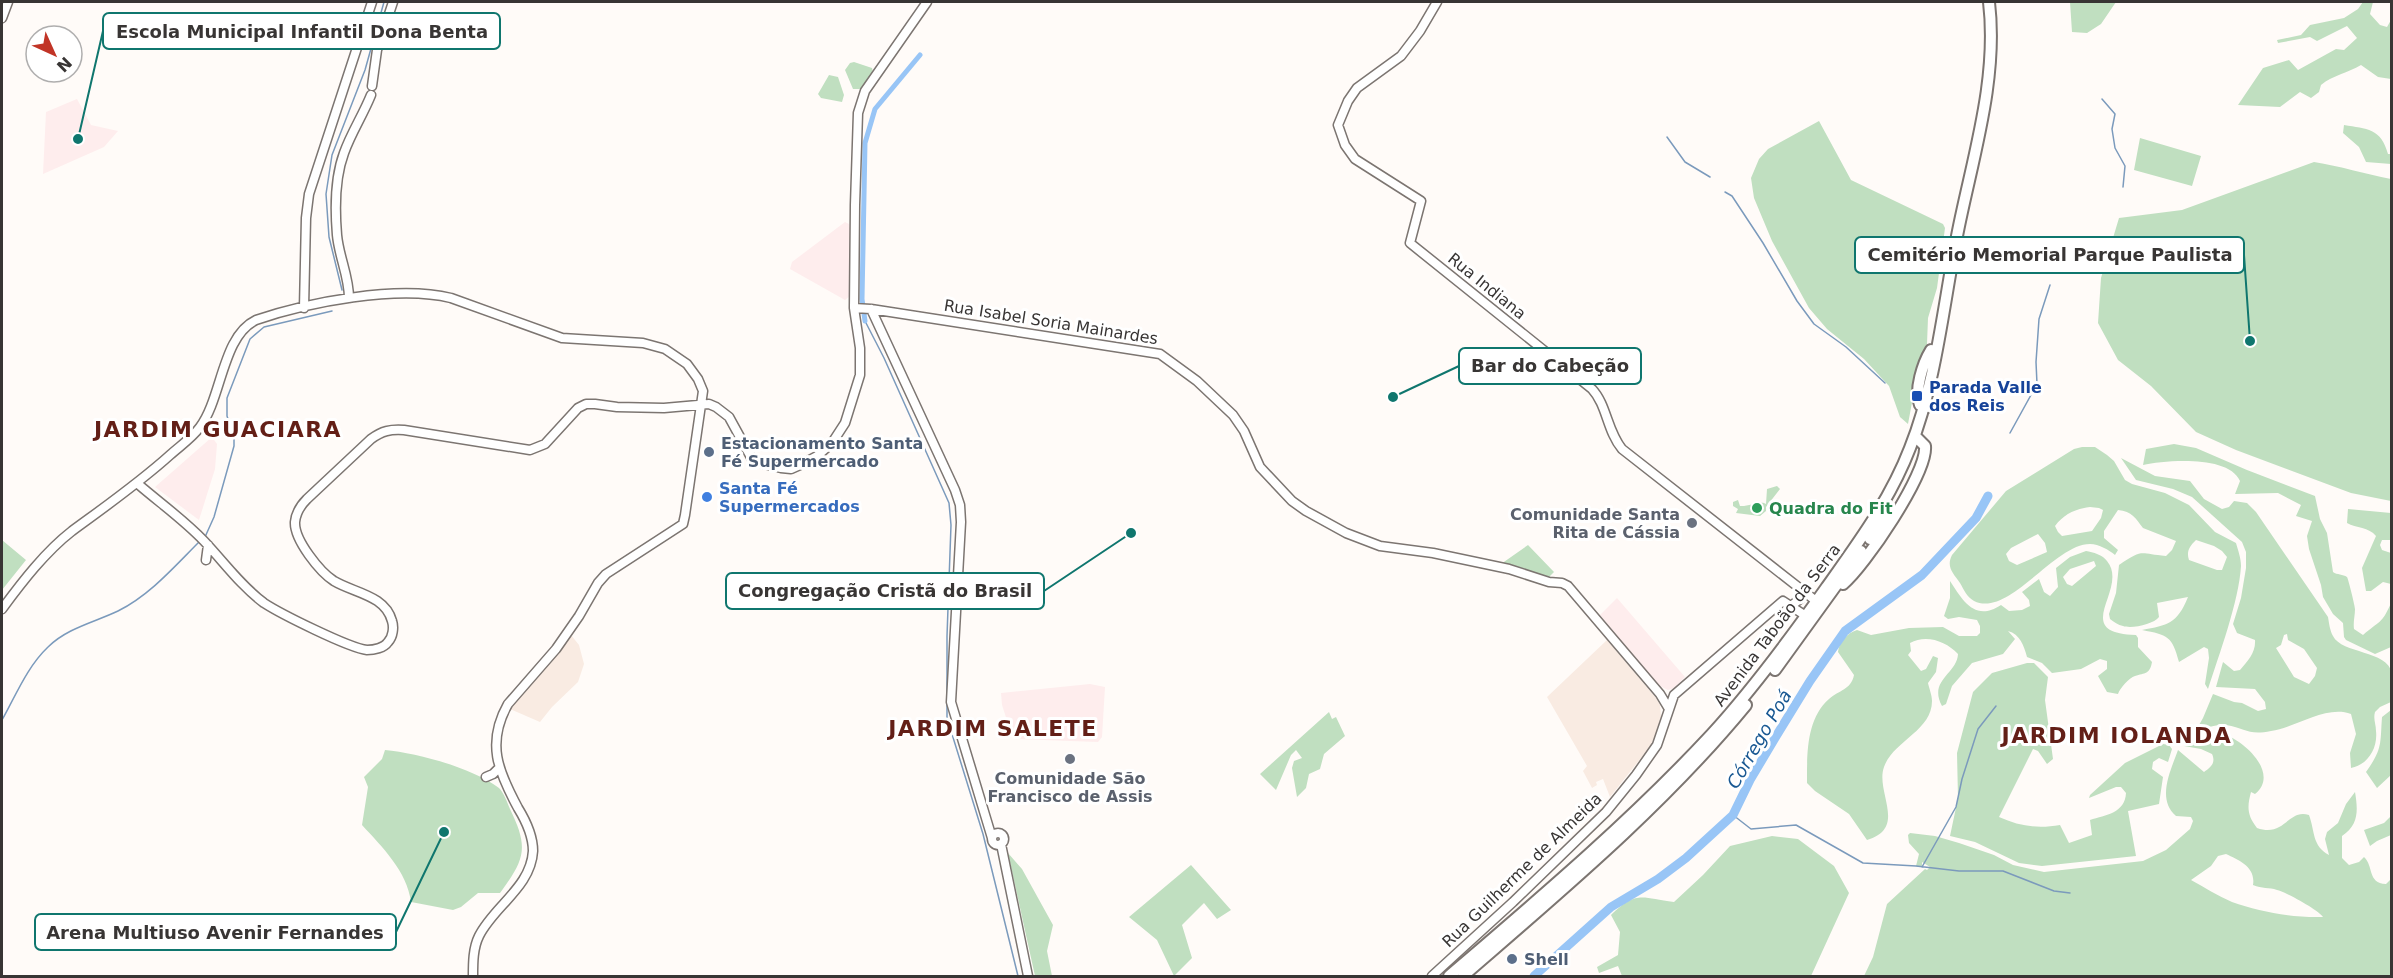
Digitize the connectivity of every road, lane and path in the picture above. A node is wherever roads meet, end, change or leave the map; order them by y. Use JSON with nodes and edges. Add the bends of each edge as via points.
{"nodes":[{"id":1,"x":8,"y":2,"type":"edge"},
{"id":2,"x":374,"y":2,"type":"edge"},
{"id":3,"x":393,"y":2,"type":"edge"},
{"id":4,"x":927,"y":2,"type":"edge"},
{"id":5,"x":1437,"y":2,"type":"edge"},
{"id":6,"x":1989,"y":2,"type":"edge"},
{"id":7,"x":1994,"y":2,"type":"edge"},
{"id":8,"x":2,"y":18,"type":"edge"},
{"id":9,"x":349,"y":298,"type":"junction"},
{"id":10,"x":307,"y":307,"type":"junction"},
{"id":11,"x":863,"y":309,"type":"junction"},
{"id":12,"x":1939,"y":340,"type":"junction"},
{"id":13,"x":702,"y":404,"type":"junction"},
{"id":14,"x":1919,"y":436,"type":"junction"},
{"id":15,"x":138,"y":484,"type":"junction"},
{"id":16,"x":1801,"y":589,"type":"junction"},
{"id":17,"x":1816,"y":601,"type":"junction"},
{"id":18,"x":1787,"y":604,"type":"junction"},
{"id":19,"x":2,"y":609,"type":"edge"},
{"id":20,"x":1806,"y":616,"type":"junction"},
{"id":21,"x":1674,"y":695,"type":"junction"},
{"id":22,"x":1663,"y":698,"type":"junction"},
{"id":23,"x":1669,"y":709,"type":"junction"},
{"id":24,"x":499,"y":768,"type":"junction"},
{"id":25,"x":486,"y":777,"type":"dead end"},
{"id":26,"x":986,"y":812,"type":"junction"},
{"id":27,"x":996,"y":841,"type":"junction"},
{"id":28,"x":1465,"y":974,"type":"edge"},
{"id":29,"x":473,"y":976,"type":"edge"},
{"id":30,"x":1028,"y":976,"type":"edge"},
{"id":31,"x":1432,"y":976,"type":"edge"},
{"id":32,"x":1449,"y":976,"type":"edge"}],
"edges":[{"from":1,"to":8,"type":"street"},
{"from":2,"to":10,"type":"street","via":[[313,193]]},
{"from":3,"to":9,"type":"street","via":[[377,50],[372,90],[344,152],[340,171],[337,234]]},
{"from":4,"to":11,"type":"street","via":[[865,91],[858,113]]},
{"from":5,"to":16,"type":"street","name":"Rua Indiana","via":[[1401,56],[1351,96],[1338,125],[1345,145],[1355,159],[1421,201],[1410,243],[1594,391],[1612,435],[1626,453]]},
{"from":6,"to":12,"type":"highway","via":[[1990,66],[1985,103]]},
{"from":7,"to":12,"type":"highway","via":[[1997,52],[1993,91]]},
{"from":9,"to":10,"type":"street"},
{"from":9,"to":13,"type":"street","via":[[434,295],[562,338],[642,343],[665,349],[678,356],[698,379],[703,391]]},
{"from":10,"to":15,"type":"street","via":[[256,320],[244,328],[203,423]]},
{"from":11,"to":13,"type":"street","via":[[856,392],[840,433],[817,456],[791,468],[758,462],[747,453],[729,417],[716,407]]},
{"from":11,"to":22,"type":"street","name":"Rua Isabel Soria Mainardes","via":[[1146,351],[1167,358],[1233,415],[1255,458],[1292,501],[1346,533],[1380,546],[1433,552],[1568,586]]},
{"from":11,"to":26,"type":"street","via":[[960,505],[951,702]]},
{"from":12,"to":14,"type":"highway","name":"Avenida Taboão da Serra"},
{"from":13,"to":15,"type":"street","via":[[617,408],[586,404],[574,411],[545,444],[530,450],[394,429],[371,439],[300,507],[295,526],[300,541],[320,570],[388,611],[393,632],[388,643],[379,648],[361,649],[276,610],[211,557],[207,544],[198,535]]},
{"from":13,"to":24,"type":"street","via":[[682,524],[615,566],[598,583],[556,649],[502,715],[496,740]]},
{"from":14,"to":17,"type":"highway","name":"Avenida Taboão da Serra","via":[[1882,507]]},
{"from":14,"to":28,"type":"highway","name":"Avenida Taboão da Serra","via":[[1903,482],[1880,524],[1797,641],[1721,735],[1593,862]]},
{"from":15,"to":19,"type":"street","via":[[64,538]]},
{"from":16,"to":17,"type":"street","name":"Rua Indiana"},
{"from":16,"to":18,"type":"street","via":[[1800,599]]},
{"from":17,"to":20,"type":"highway","name":"Avenida Taboão da Serra"},
{"from":18,"to":20,"type":"street"},
{"from":18,"to":21,"type":"street"},
{"from":20,"to":32,"type":"highway","name":"Avenida Taboão da Serra","via":[[1738,704],[1651,796],[1595,850]]},
{"from":21,"to":22,"type":"street"},
{"from":21,"to":23,"type":"street","name":"Rua Guilherme de Almeida"},
{"from":22,"to":23,"type":"street"},
{"from":23,"to":31,"type":"street","name":"Rua Guilherme de Almeida","via":[[1657,745],[1600,817]]},
{"from":24,"to":25,"type":"street"},
{"from":24,"to":29,"type":"street","via":[[527,824],[532,863],[526,877],[478,937]]},
{"from":26,"to":27,"type":"street"},
{"from":26,"to":27,"type":"street","via":[[1004,838]]},
{"from":27,"to":30,"type":"street"}]}
